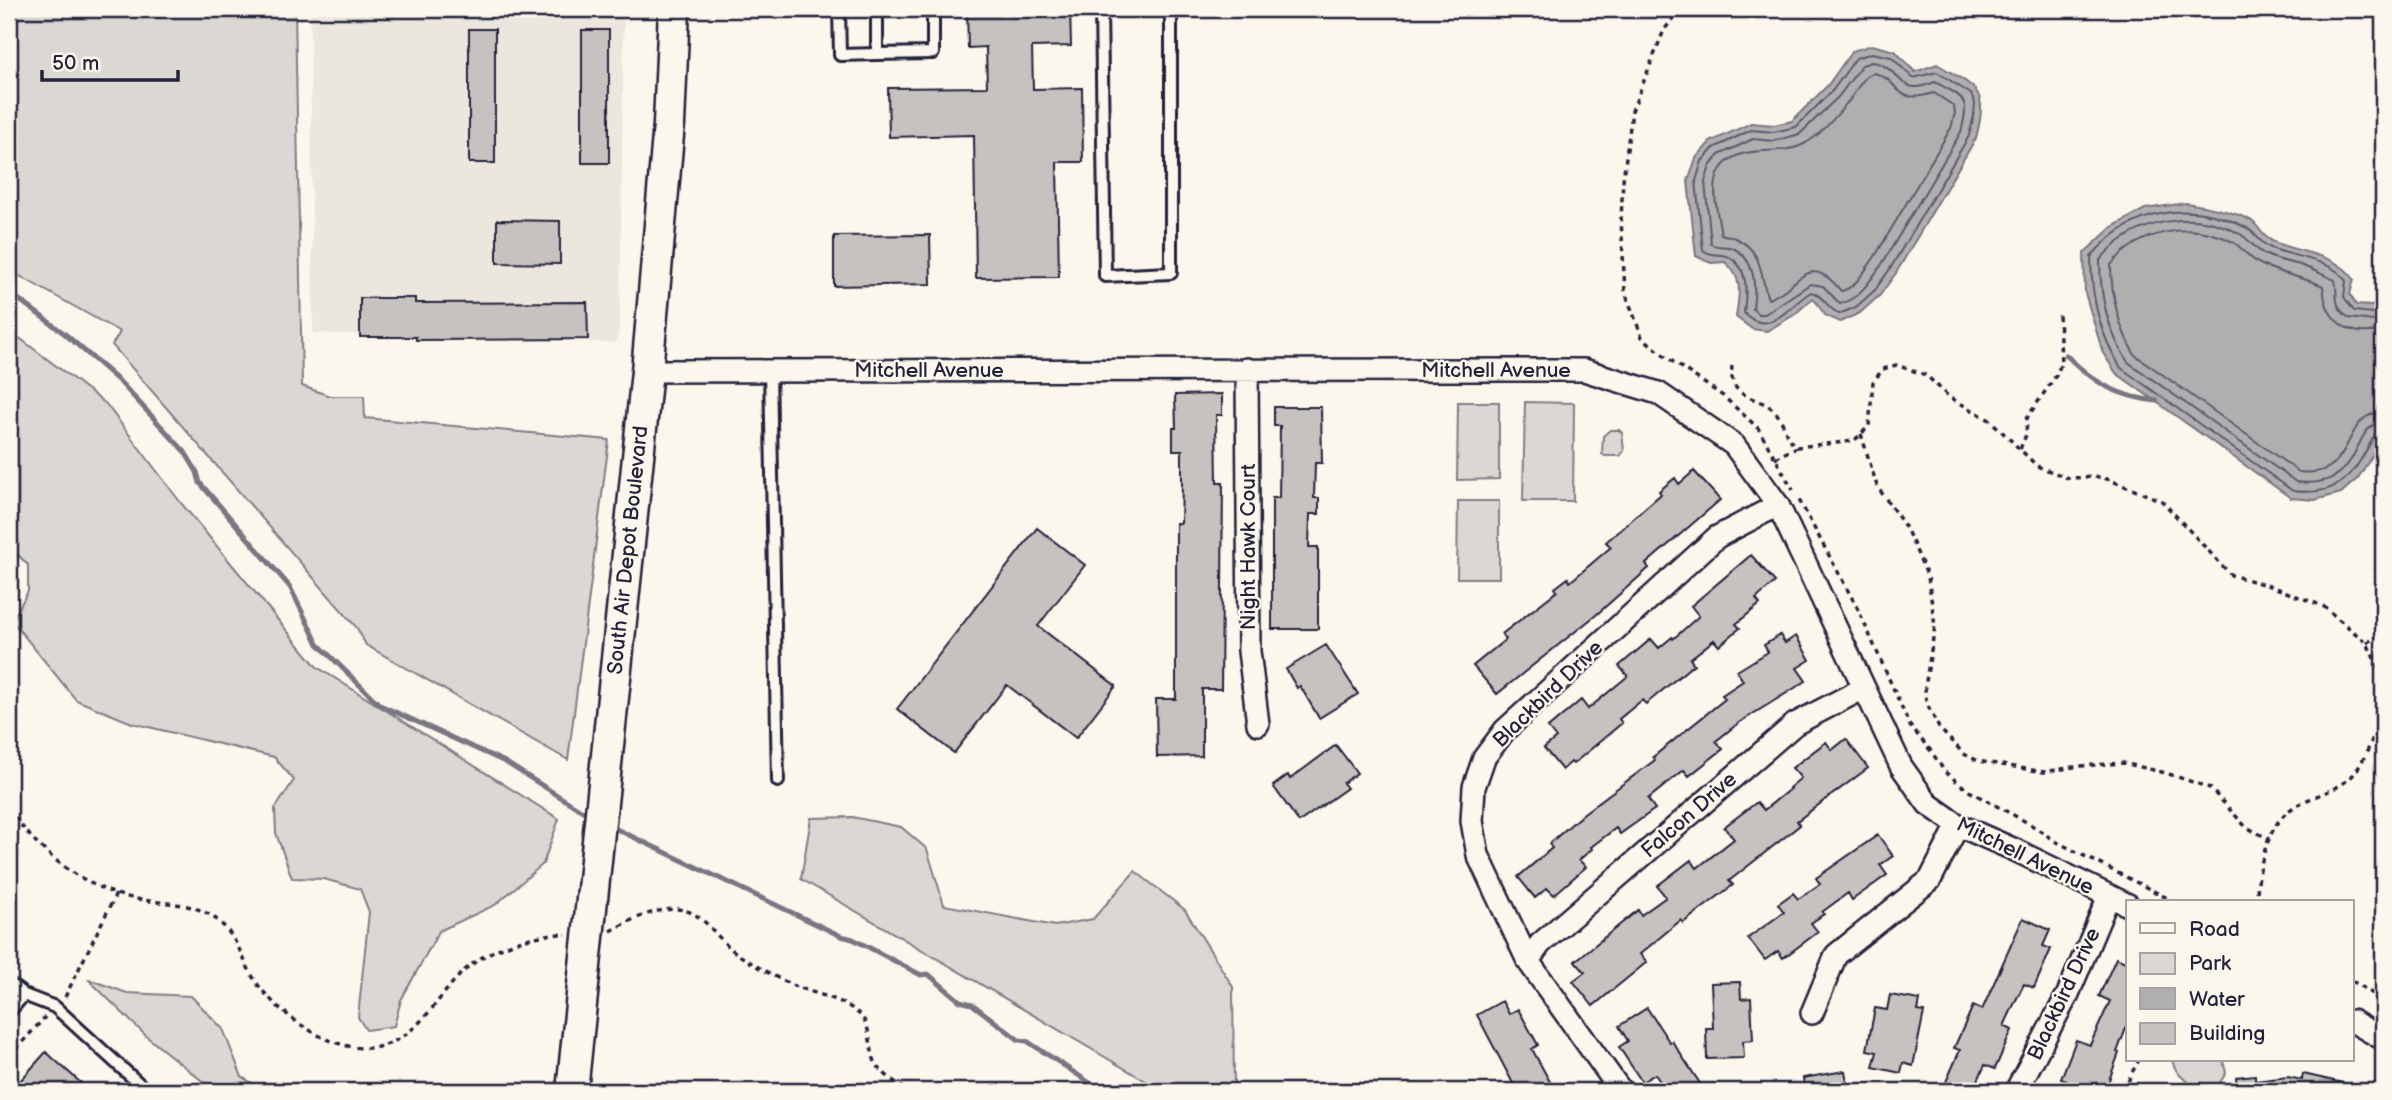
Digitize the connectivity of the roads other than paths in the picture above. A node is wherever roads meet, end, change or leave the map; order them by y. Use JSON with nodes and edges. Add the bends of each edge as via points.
{"nodes":[{"id":1,"x":674,"y":9,"type":"edge"},
{"id":2,"x":839,"y":9,"type":"edge"},
{"id":3,"x":877,"y":9,"type":"edge"},
{"id":4,"x":933,"y":9,"type":"edge"},
{"id":5,"x":1101,"y":9,"type":"edge"},
{"id":6,"x":1171,"y":9,"type":"edge"},
{"id":7,"x":877,"y":54,"type":"junction"},
{"id":8,"x":1247,"y":369,"type":"junction"},
{"id":9,"x":769,"y":370,"type":"junction"},
{"id":10,"x":647,"y":371,"type":"junction"},
{"id":11,"x":1777,"y":505,"type":"junction"},
{"id":12,"x":1864,"y":688,"type":"junction"},
{"id":13,"x":1258,"y":724,"type":"dead end"},
{"id":14,"x":778,"y":781,"type":"dead end"},
{"id":15,"x":1958,"y":825,"type":"junction"},
{"id":16,"x":2118,"y":901,"type":"edge"},
{"id":17,"x":1528,"y":961,"type":"junction"},
{"id":18,"x":9,"y":983,"type":"edge"},
{"id":19,"x":24,"y":995,"type":"junction"},
{"id":20,"x":9,"y":1012,"type":"edge"},
{"id":21,"x":1812,"y":1013,"type":"dead end"},
{"id":22,"x":2354,"y":1022,"type":"edge"},
{"id":23,"x":2383,"y":1039,"type":"edge"},
{"id":24,"x":147,"y":1091,"type":"edge"},
{"id":25,"x":572,"y":1091,"type":"edge"},
{"id":26,"x":1620,"y":1091,"type":"edge"},
{"id":27,"x":2016,"y":1091,"type":"edge"}],
"edges":[{"from":1,"to":10,"type":"street","name":"South Air Depot Boulevard","via":[[669,124]]},
{"from":2,"to":7,"type":"lane","via":[[840,55]]},
{"from":3,"to":7,"type":"lane"},
{"from":4,"to":7,"type":"lane","via":[[933,53]]},
{"from":5,"to":6,"type":"lane","via":[[1105,275],[1171,272]]},
{"from":8,"to":9,"type":"street","name":"Mitchell Avenue"},
{"from":8,"to":11,"type":"street","name":"Mitchell Avenue","via":[[1584,370],[1658,393],[1734,445]]},
{"from":8,"to":13,"type":"street","name":"Night Hawk Court","via":[[1249,651]]},
{"from":9,"to":10,"type":"street","name":"Mitchell Avenue"},
{"from":9,"to":14,"type":"lane"},
{"from":10,"to":25,"type":"street","name":"South Air Depot Boulevard"},
{"from":11,"to":12,"type":"street","name":"Mitchell Avenue"},
{"from":11,"to":17,"type":"street","name":"Blackbird Drive","via":[[1717,537],[1505,730],[1484,758],[1472,821],[1478,855]]},
{"from":12,"to":15,"type":"street","name":"Mitchell Avenue","via":[[1901,766],[1928,804]]},
{"from":12,"to":17,"type":"street","name":"Falcon Drive","via":[[1795,724],[1540,944]]},
{"from":15,"to":16,"type":"street","name":"Mitchell Avenue"},
{"from":15,"to":21,"type":"street","via":[[1930,880],[1836,955]]},
{"from":16,"to":27,"type":"street","name":"Blackbird Drive"},
{"from":17,"to":26,"type":"street","name":"Blackbird Drive"},
{"from":18,"to":19,"type":"lane"},
{"from":19,"to":20,"type":"lane"},
{"from":19,"to":24,"type":"lane","via":[[55,1007]]},
{"from":22,"to":23,"type":"street"}]}
